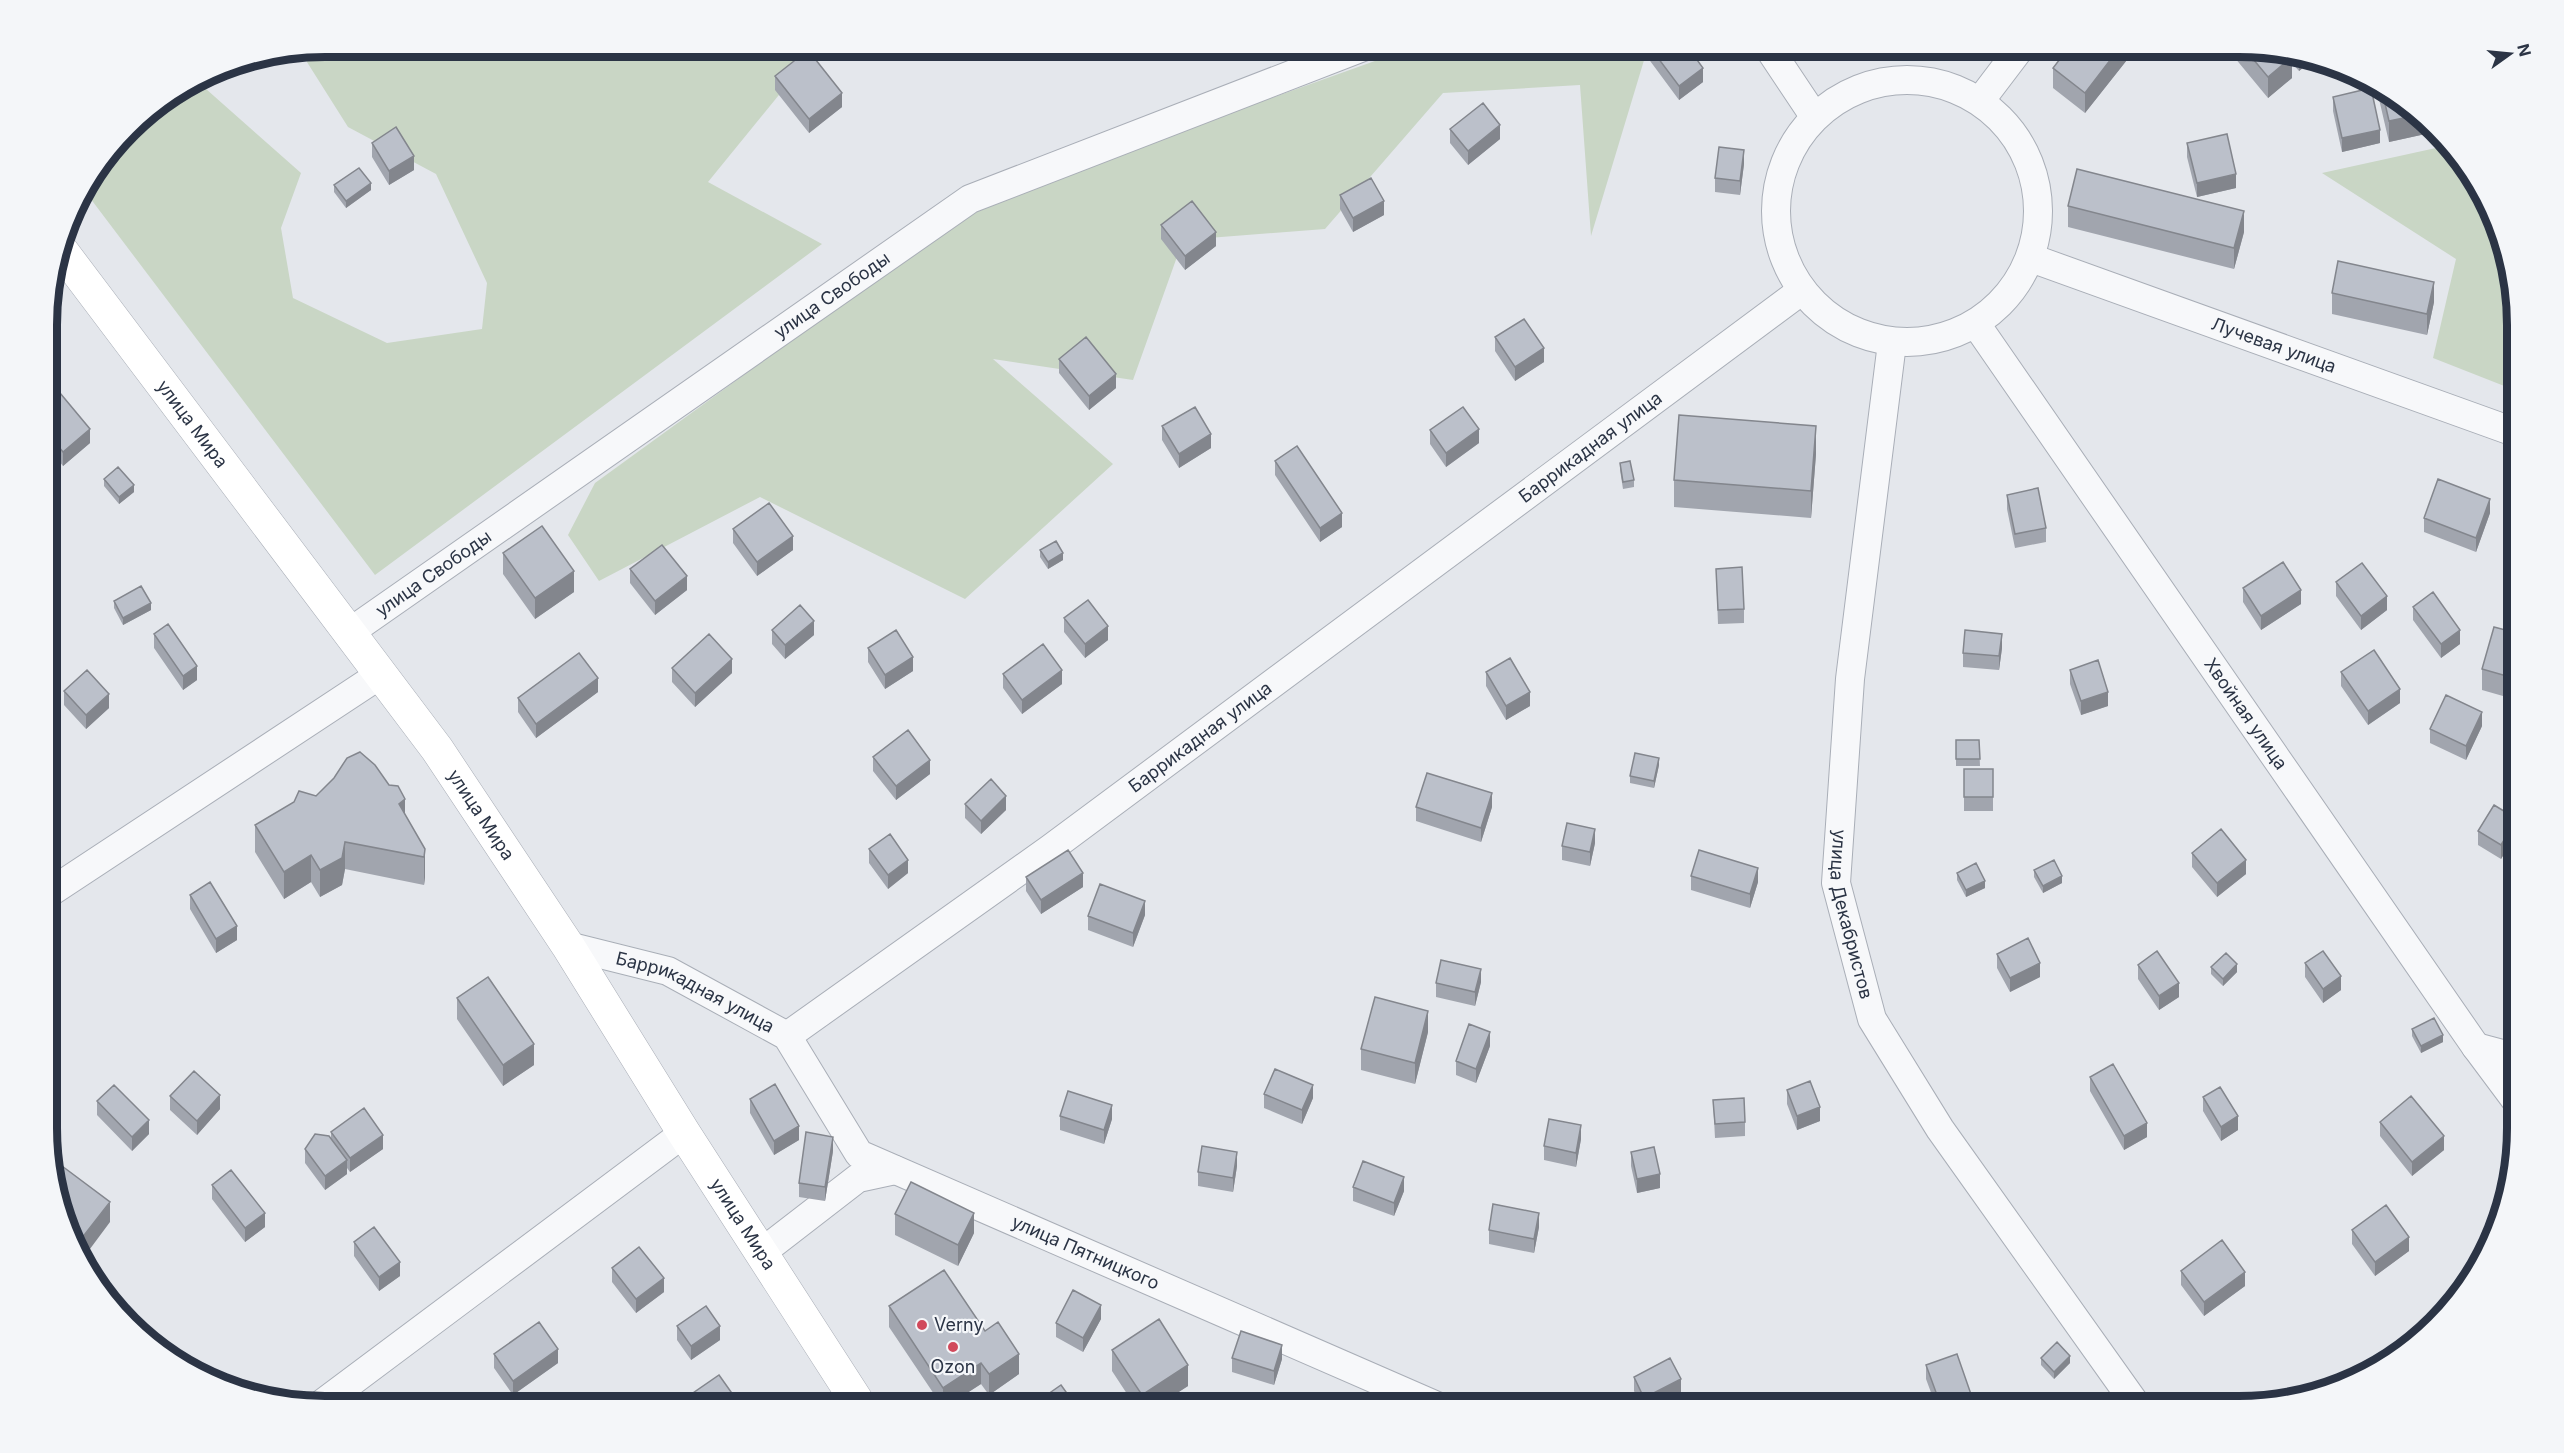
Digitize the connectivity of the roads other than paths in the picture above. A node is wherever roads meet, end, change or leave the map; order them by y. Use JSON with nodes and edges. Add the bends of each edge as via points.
{"nodes":[{"id":1,"x":1335,"y":57,"type":"edge"},
{"id":2,"x":1775,"y":57,"type":"edge"},
{"id":3,"x":2013,"y":57,"type":"edge"},
{"id":4,"x":1980,"y":101,"type":"junction"},
{"id":5,"x":1814,"y":116,"type":"junction"},
{"id":6,"x":66,"y":256,"type":"edge"},
{"id":7,"x":2031,"y":258,"type":"junction"},
{"id":8,"x":1801,"y":291,"type":"junction"},
{"id":9,"x":1976,"y":324,"type":"junction"},
{"id":10,"x":1892,"y":343,"type":"junction"},
{"id":11,"x":2507,"y":429,"type":"edge"},
{"id":12,"x":350,"y":632,"type":"junction"},
{"id":13,"x":381,"y":674,"type":"junction"},
{"id":14,"x":57,"y":888,"type":"edge"},
{"id":15,"x":568,"y":946,"type":"junction"},
{"id":16,"x":787,"y":1036,"type":"junction"},
{"id":17,"x":2476,"y":1047,"type":"junction"},
{"id":18,"x":2507,"y":1055,"type":"edge"},
{"id":19,"x":2507,"y":1089,"type":"edge"},
{"id":20,"x":684,"y":1132,"type":"junction"},
{"id":21,"x":895,"y":1170,"type":"junction"},
{"id":22,"x":761,"y":1253,"type":"junction"},
{"id":23,"x":332,"y":1396,"type":"edge"},
{"id":24,"x":854,"y":1396,"type":"edge"},
{"id":25,"x":1414,"y":1396,"type":"edge"},
{"id":26,"x":2130,"y":1396,"type":"edge"}],
"edges":[{"from":1,"to":12,"type":"street","name":"улица Свободы","via":[[970,199]]},
{"from":2,"to":5,"type":"street"},
{"from":3,"to":4,"type":"street"},
{"from":4,"to":5,"type":"street","via":[[1956,88],[1909,78],[1852,90]]},
{"from":4,"to":7,"type":"street","via":[[2002,119],[2035,181],[2039,222]]},
{"from":5,"to":8,"type":"street","via":[[1785,158],[1774,210],[1780,250]]},
{"from":6,"to":12,"type":"street","name":"улица Мира"},
{"from":7,"to":9,"type":"street","via":[[2010,294]]},
{"from":7,"to":11,"type":"street","name":"Лучевая улица"},
{"from":8,"to":10,"type":"street","via":[[1827,317],[1862,336]]},
{"from":8,"to":16,"type":"street","name":"Баррикадная улица","via":[[1050,849]]},
{"from":9,"to":10,"type":"street","via":[[1938,340]]},
{"from":9,"to":17,"type":"street","name":"Хвойная улица"},
{"from":10,"to":26,"type":"street","name":"улица Декабристов","via":[[1850,679],[1836,883],[1872,1019],[1940,1129]]},
{"from":12,"to":13,"type":"street","name":"улица Мира"},
{"from":13,"to":14,"type":"street"},
{"from":13,"to":15,"type":"street","name":"улица Мира","via":[[437,749]]},
{"from":15,"to":16,"type":"street","name":"Баррикадная улица","via":[[668,971]]},
{"from":15,"to":20,"type":"street","name":"улица Мира"},
{"from":16,"to":21,"type":"street","name":"улица Пятницкого","via":[[859,1154]]},
{"from":17,"to":18,"type":"street"},
{"from":17,"to":19,"type":"street","name":"Хвойная улица"},
{"from":20,"to":22,"type":"street","name":"улица Мира"},
{"from":20,"to":23,"type":"street"},
{"from":21,"to":22,"type":"street","via":[[858,1178]]},
{"from":21,"to":25,"type":"street","name":"улица Пятницкого"},
{"from":22,"to":24,"type":"street","name":"улица Мира"}]}
